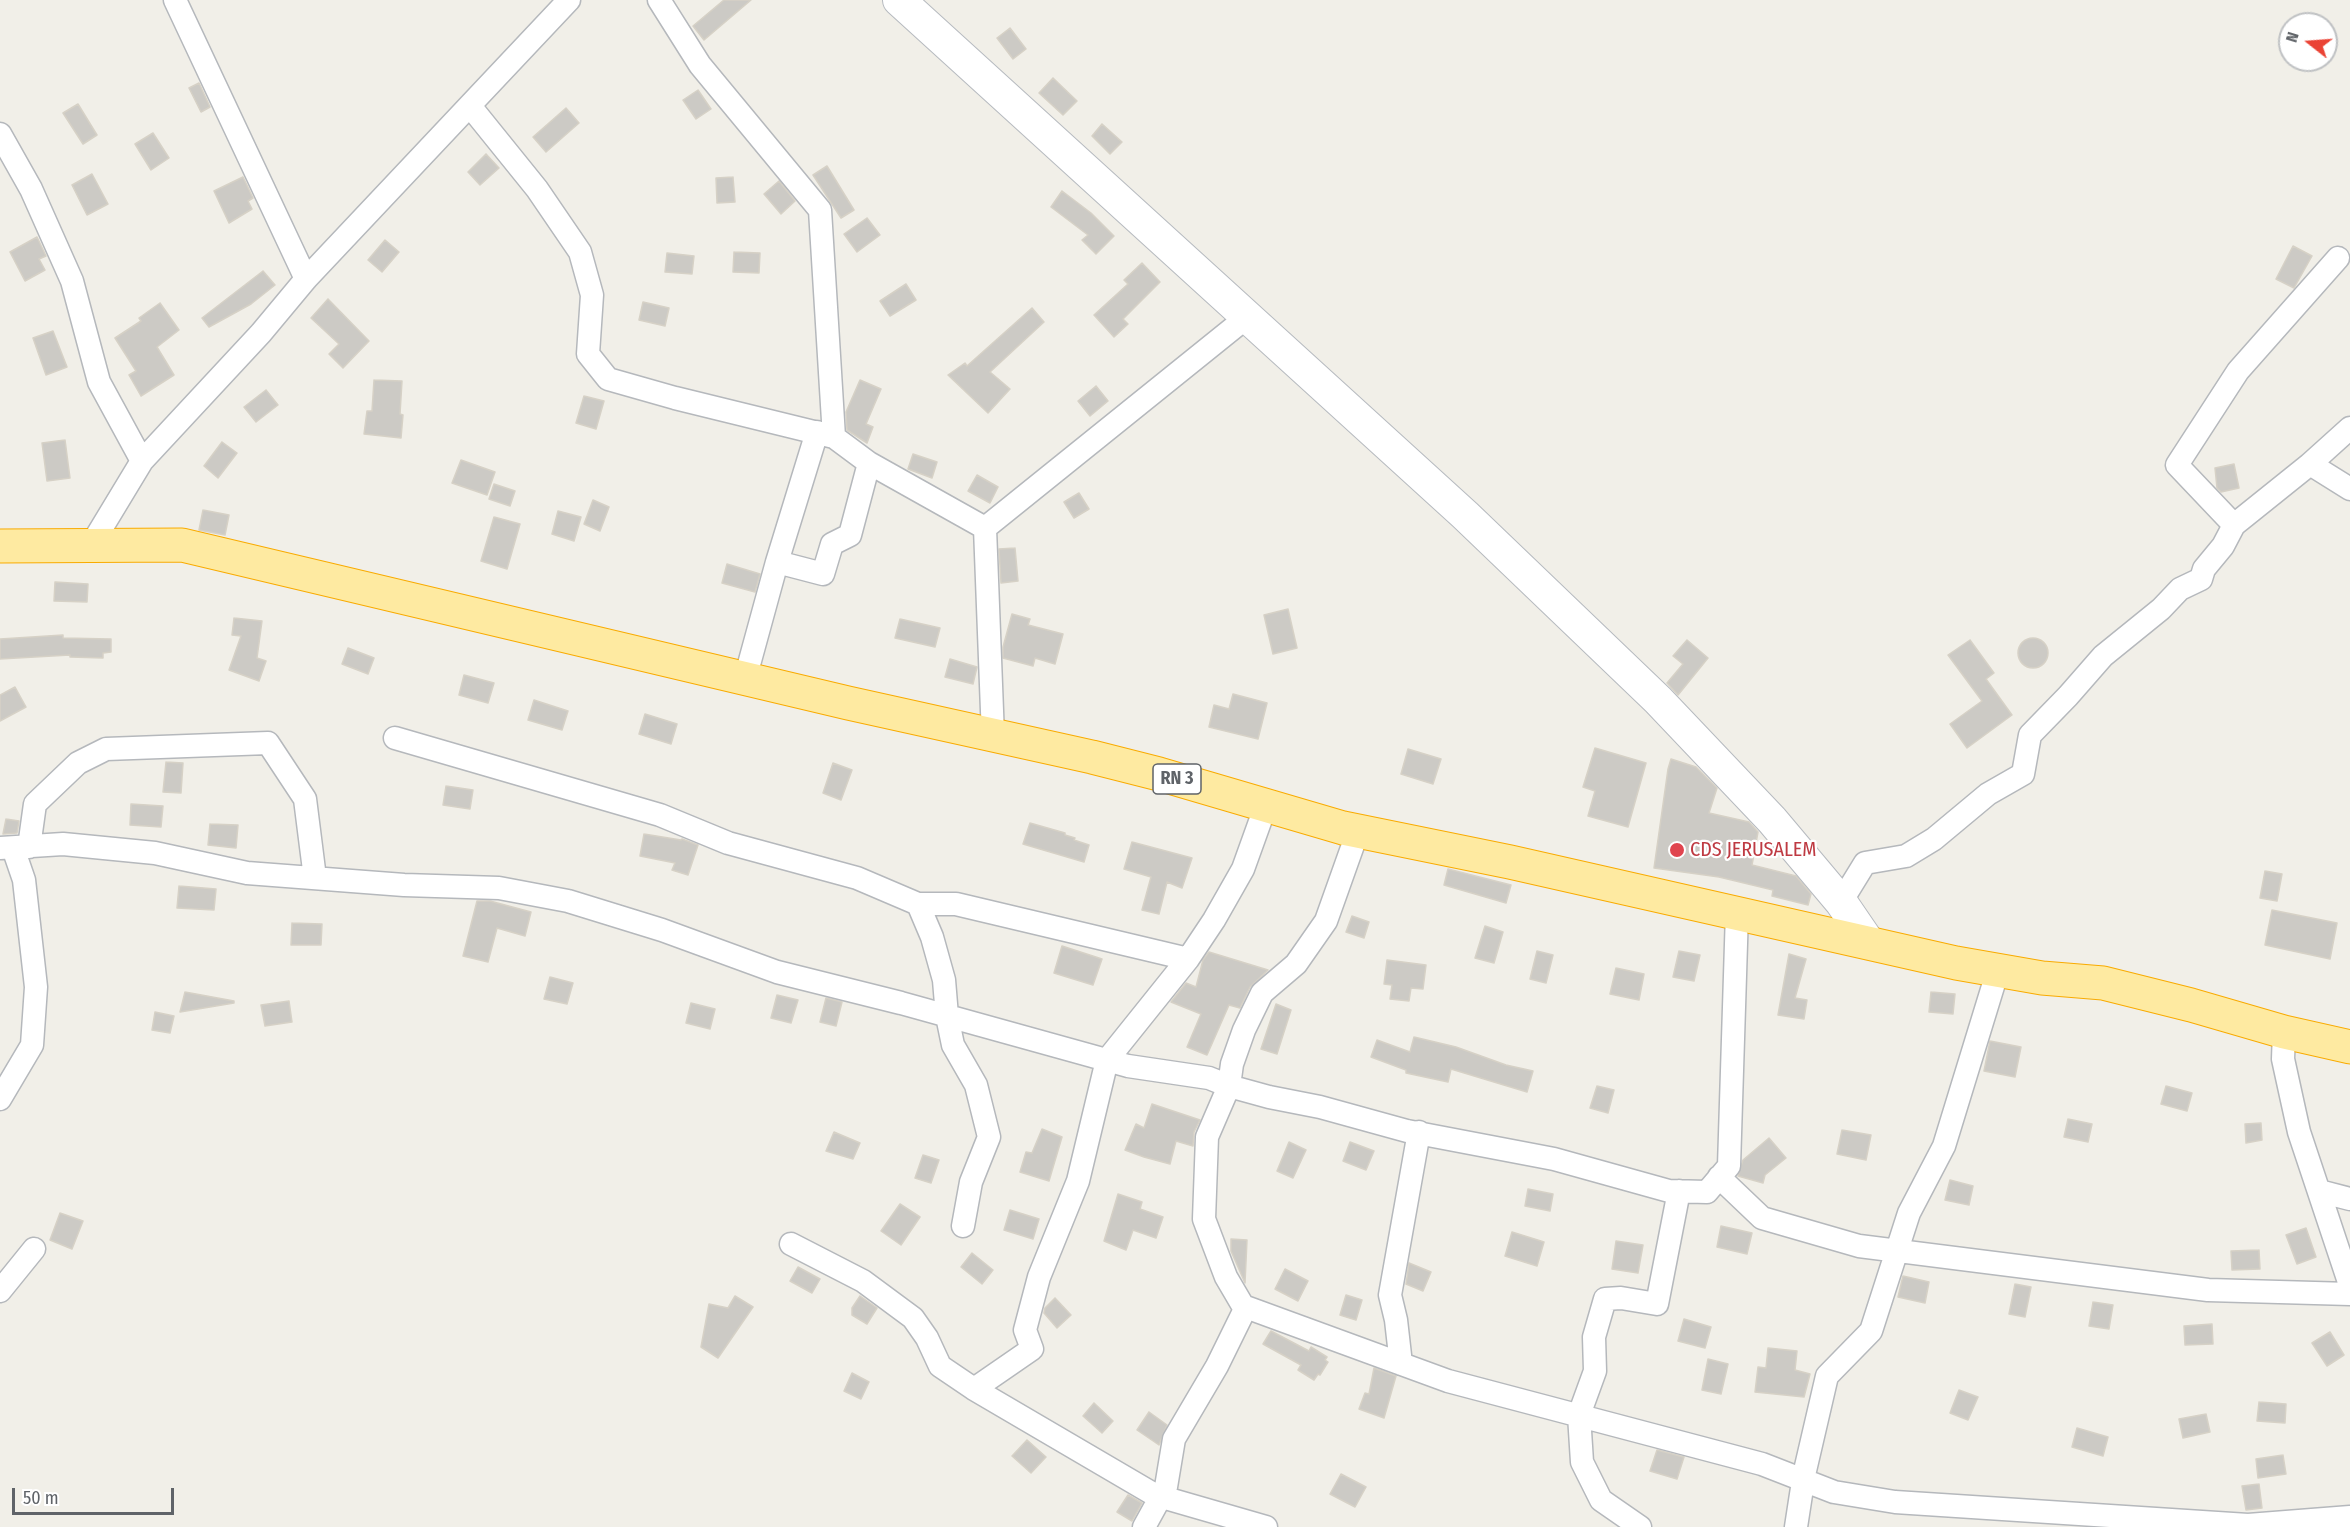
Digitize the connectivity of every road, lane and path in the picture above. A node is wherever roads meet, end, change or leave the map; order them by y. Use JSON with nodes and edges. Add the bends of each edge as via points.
{"nodes":[{"id":1,"x":175,"y":0,"type":"edge"},
{"id":2,"x":569,"y":0,"type":"edge"},
{"id":3,"x":659,"y":0,"type":"edge"},
{"id":4,"x":899,"y":0,"type":"edge"},
{"id":5,"x":470,"y":106,"type":"junction"},
{"id":6,"x":0,"y":134,"type":"edge"},
{"id":7,"x":2338,"y":258,"type":"dead end"},
{"id":8,"x":306,"y":279,"type":"junction"},
{"id":9,"x":1247,"y":317,"type":"junction"},
{"id":10,"x":2350,"y":428,"type":"edge"},
{"id":11,"x":825,"y":434,"type":"junction"},
{"id":12,"x":142,"y":461,"type":"junction"},
{"id":13,"x":868,"y":463,"type":"junction"},
{"id":14,"x":2310,"y":465,"type":"junction"},
{"id":15,"x":2350,"y":489,"type":"edge"},
{"id":16,"x":2234,"y":525,"type":"junction"},
{"id":17,"x":985,"y":528,"type":"junction"},
{"id":18,"x":0,"y":546,"type":"edge"},
{"id":19,"x":90,"y":547,"type":"junction"},
{"id":20,"x":777,"y":562,"type":"junction"},
{"id":21,"x":745,"y":679,"type":"junction"},
{"id":22,"x":993,"y":736,"type":"junction"},
{"id":23,"x":395,"y":738,"type":"dead end"},
{"id":24,"x":1266,"y":806,"type":"junction"},
{"id":25,"x":1358,"y":831,"type":"junction"},
{"id":26,"x":14,"y":848,"type":"edge"},
{"id":27,"x":315,"y":878,"type":"junction"},
{"id":28,"x":1841,"y":902,"type":"junction"},
{"id":29,"x":918,"y":904,"type":"junction"},
{"id":30,"x":1737,"y":912,"type":"junction"},
{"id":31,"x":1869,"y":943,"type":"junction"},
{"id":32,"x":1188,"y":959,"type":"junction"},
{"id":33,"x":1998,"y":970,"type":"junction"},
{"id":34,"x":947,"y":1016,"type":"junction"},
{"id":35,"x":2284,"y":1032,"type":"junction"},
{"id":36,"x":2350,"y":1047,"type":"edge"},
{"id":37,"x":1107,"y":1060,"type":"junction"},
{"id":38,"x":1229,"y":1086,"type":"junction"},
{"id":39,"x":0,"y":1099,"type":"edge"},
{"id":40,"x":1419,"y":1132,"type":"junction"},
{"id":41,"x":1719,"y":1177,"type":"junction"},
{"id":42,"x":1679,"y":1191,"type":"junction"},
{"id":43,"x":2319,"y":1191,"type":"junction"},
{"id":44,"x":2350,"y":1198,"type":"edge"},
{"id":45,"x":963,"y":1226,"type":"dead end"},
{"id":46,"x":790,"y":1244,"type":"dead end"},
{"id":47,"x":34,"y":1248,"type":"dead end"},
{"id":48,"x":1897,"y":1251,"type":"junction"},
{"id":49,"x":2350,"y":1286,"type":"edge"},
{"id":50,"x":0,"y":1291,"type":"edge"},
{"id":51,"x":2350,"y":1294,"type":"edge"},
{"id":52,"x":1246,"y":1307,"type":"junction"},
{"id":53,"x":1401,"y":1364,"type":"junction"},
{"id":54,"x":974,"y":1389,"type":"junction"},
{"id":55,"x":1579,"y":1415,"type":"junction"},
{"id":56,"x":1803,"y":1480,"type":"junction"},
{"id":57,"x":1160,"y":1497,"type":"junction"},
{"id":58,"x":2350,"y":1517,"type":"edge"},
{"id":59,"x":1144,"y":1527,"type":"edge"},
{"id":60,"x":1266,"y":1527,"type":"edge"},
{"id":61,"x":1640,"y":1527,"type":"edge"},
{"id":62,"x":1796,"y":1527,"type":"edge"}],
"edges":[{"from":1,"to":8,"type":"street"},
{"from":2,"to":5,"type":"street"},
{"from":3,"to":11,"type":"street","via":[[700,65],[820,210]]},
{"from":4,"to":9,"type":"main road"},
{"from":5,"to":8,"type":"street"},
{"from":5,"to":11,"type":"street","via":[[537,189],[580,252],[592,295],[588,354],[608,379]]},
{"from":6,"to":12,"type":"street","via":[[31,189],[72,281],[99,382]]},
{"from":7,"to":16,"type":"street","via":[[2238,370],[2177,465]]},
{"from":8,"to":12,"type":"street"},
{"from":9,"to":17,"type":"street"},
{"from":9,"to":28,"type":"main road","via":[[1465,515],[1658,700],[1772,819]]},
{"from":10,"to":14,"type":"street"},
{"from":11,"to":13,"type":"street"},
{"from":11,"to":20,"type":"street"},
{"from":12,"to":19,"type":"street"},
{"from":13,"to":17,"type":"street"},
{"from":13,"to":20,"type":"street","via":[[850,535],[832,544],[823,574]]},
{"from":14,"to":15,"type":"street"},
{"from":14,"to":16,"type":"street"},
{"from":16,"to":28,"type":"street","via":[[2201,579],[2180,589],[2103,656],[2030,735],[2023,774],[1988,794],[1934,839],[1906,856],[1865,864]]},
{"from":17,"to":22,"type":"street"},
{"from":18,"to":19,"type":"highway","number":"RN 3"},
{"from":19,"to":21,"type":"highway","number":"RN 3","via":[[182,545]]},
{"from":20,"to":21,"type":"street"},
{"from":21,"to":22,"type":"highway","number":"RN 3"},
{"from":22,"to":24,"type":"highway","number":"RN 3","via":[[1092,757]]},
{"from":23,"to":29,"type":"street","via":[[660,815],[728,843],[857,878]]},
{"from":24,"to":25,"type":"highway","number":"RN 3"},
{"from":24,"to":32,"type":"street","via":[[1243,869]]},
{"from":25,"to":30,"type":"highway","number":"RN 3"},
{"from":25,"to":38,"type":"street","via":[[1326,921],[1296,963],[1262,993],[1232,1064]]},
{"from":26,"to":27,"type":"street","via":[[63,844],[155,853],[247,873]]},
{"from":26,"to":27,"type":"street","via":[[35,804],[78,763],[106,749],[268,743],[305,799]]},
{"from":26,"to":39,"type":"street","via":[[24,880],[36,987],[32,1045]]},
{"from":27,"to":34,"type":"street","via":[[499,888],[568,901],[777,972]]},
{"from":28,"to":31,"type":"main road"},
{"from":29,"to":32,"type":"street","via":[[956,904]]},
{"from":29,"to":34,"type":"street","via":[[944,980]]},
{"from":30,"to":31,"type":"highway","number":"RN 3"},
{"from":30,"to":41,"type":"street","via":[[1729,1166]]},
{"from":31,"to":33,"type":"highway","number":"RN 3"},
{"from":32,"to":37,"type":"street"},
{"from":33,"to":35,"type":"highway","number":"RN 3","via":[[2103,983]]},
{"from":33,"to":48,"type":"street","via":[[1944,1146],[1909,1213]]},
{"from":34,"to":37,"type":"street"},
{"from":34,"to":45,"type":"street","via":[[953,1045],[976,1085],[989,1137],[971,1182]]},
{"from":35,"to":36,"type":"highway","number":"RN 3"},
{"from":35,"to":43,"type":"street","via":[[2283,1059],[2299,1132]]},
{"from":37,"to":38,"type":"street","via":[[1209,1078]]},
{"from":37,"to":54,"type":"street","via":[[1078,1181],[1039,1277],[1025,1330],[1032,1349]]},
{"from":38,"to":40,"type":"street"},
{"from":38,"to":52,"type":"street","via":[[1207,1137],[1204,1220],[1226,1277]]},
{"from":40,"to":42,"type":"street","via":[[1554,1159]]},
{"from":40,"to":53,"type":"street","via":[[1390,1295]]},
{"from":41,"to":42,"type":"street","via":[[1707,1192]]},
{"from":41,"to":48,"type":"street","via":[[1762,1218],[1859,1246]]},
{"from":42,"to":55,"type":"street","via":[[1657,1304],[1605,1299],[1594,1337],[1595,1371]]},
{"from":43,"to":44,"type":"street"},
{"from":43,"to":49,"type":"street"},
{"from":46,"to":54,"type":"street","via":[[863,1281],[913,1318],[940,1366]]},
{"from":47,"to":50,"type":"street"},
{"from":48,"to":51,"type":"street","via":[[2208,1290]]},
{"from":48,"to":56,"type":"street","via":[[1871,1331],[1827,1376]]},
{"from":52,"to":53,"type":"street"},
{"from":52,"to":57,"type":"street","via":[[1174,1439],[1166,1487]]},
{"from":53,"to":55,"type":"street","via":[[1448,1381]]},
{"from":54,"to":57,"type":"street"},
{"from":55,"to":56,"type":"street","via":[[1762,1464]]},
{"from":55,"to":61,"type":"street","via":[[1582,1462],[1601,1500]]},
{"from":56,"to":58,"type":"street","via":[[1834,1492],[1895,1502],[2002,1510],[2248,1525]]},
{"from":56,"to":62,"type":"street"},
{"from":57,"to":59,"type":"street"},
{"from":57,"to":60,"type":"street"}]}
